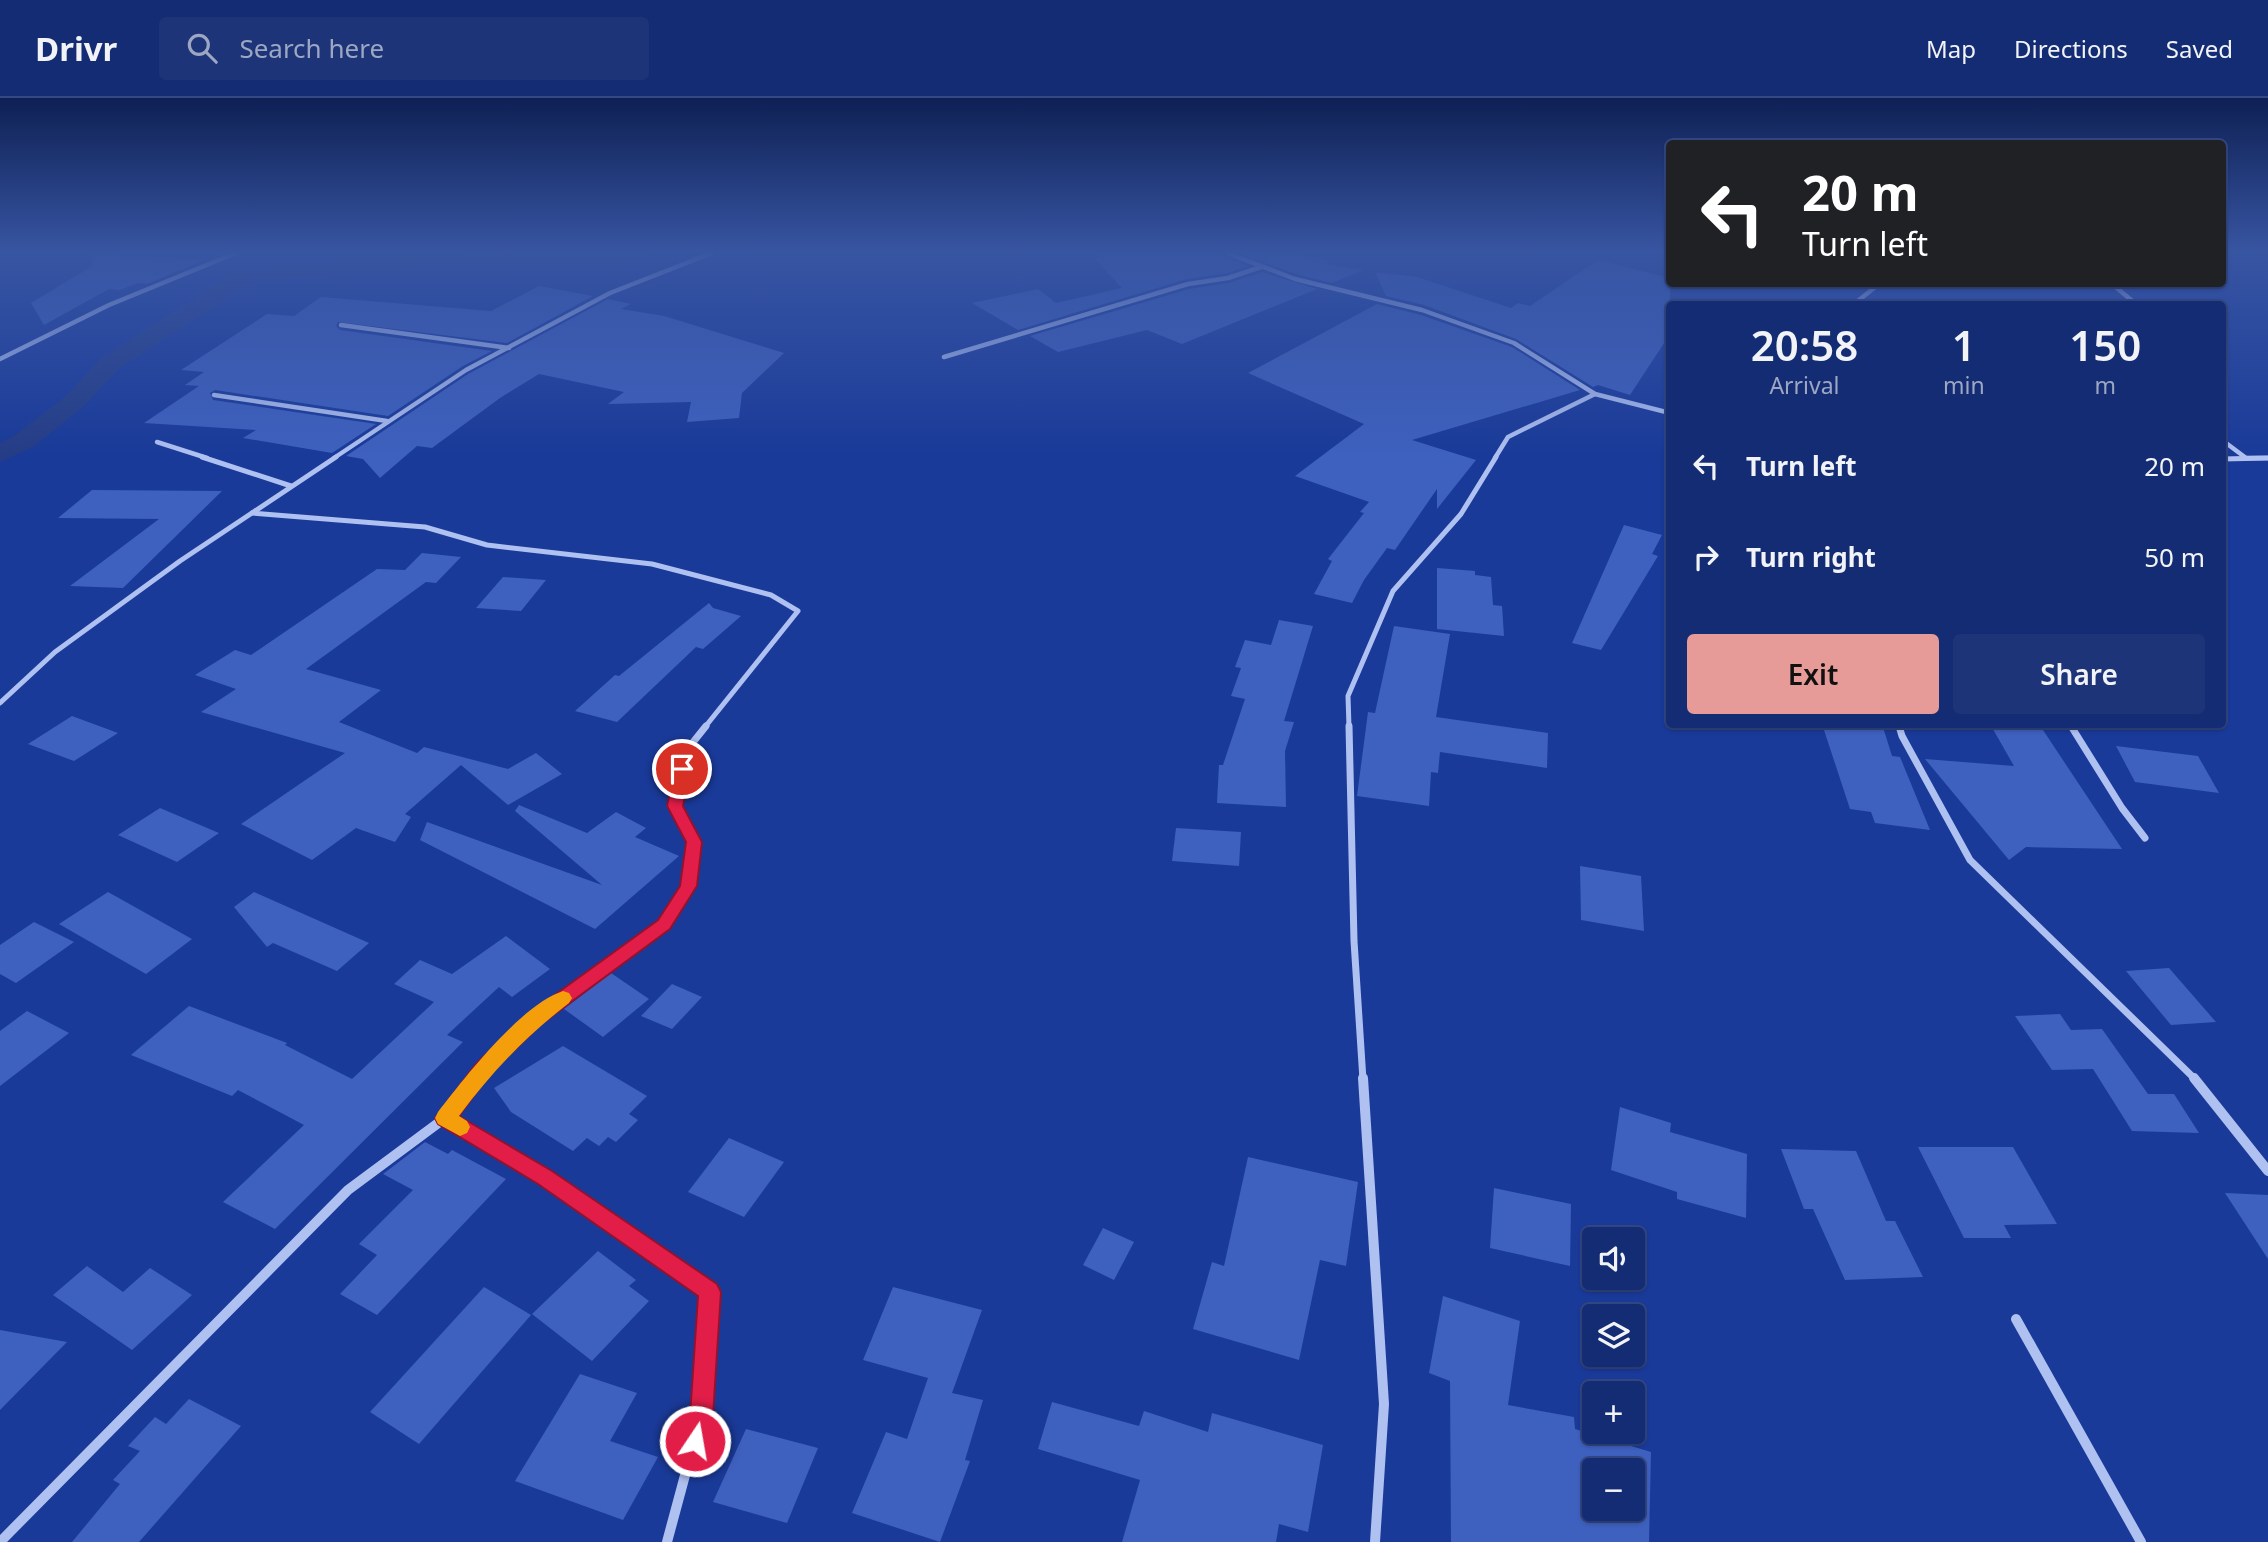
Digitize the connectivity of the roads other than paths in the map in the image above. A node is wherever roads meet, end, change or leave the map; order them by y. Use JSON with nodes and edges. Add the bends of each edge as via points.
{"nodes":[{"id":1,"x":78,"y":320,"type":"edge"},
{"id":2,"x":560,"y":320,"type":"edge"},
{"id":3,"x":1066,"y":320,"type":"edge"},
{"id":4,"x":1451,"y":320,"type":"edge"},
{"id":5,"x":341,"y":325,"type":"dead end"},
{"id":6,"x":509,"y":348,"type":"junction"},
{"id":7,"x":944,"y":357,"type":"dead end"},
{"id":8,"x":0,"y":359,"type":"edge"},
{"id":9,"x":1595,"y":394,"type":"junction"},
{"id":10,"x":214,"y":395,"type":"dead end"},
{"id":11,"x":1666,"y":412,"type":"edge"},
{"id":12,"x":388,"y":421,"type":"junction"},
{"id":13,"x":157,"y":442,"type":"dead end"},
{"id":14,"x":2226,"y":443,"type":"edge"},
{"id":15,"x":2247,"y":458,"type":"junction"},
{"id":16,"x":2268,"y":458,"type":"edge"},
{"id":17,"x":2226,"y":459,"type":"edge"},
{"id":18,"x":290,"y":486,"type":"junction"},
{"id":19,"x":252,"y":513,"type":"junction"},
{"id":20,"x":0,"y":703,"type":"edge"},
{"id":21,"x":1900,"y":728,"type":"edge"},
{"id":22,"x":2072,"y":728,"type":"edge"},
{"id":23,"x":2145,"y":838,"type":"dead end"},
{"id":24,"x":445,"y":1118,"type":"junction"},
{"id":25,"x":2268,"y":1171,"type":"edge"},
{"id":26,"x":2016,"y":1320,"type":"dead end"},
{"id":27,"x":0,"y":1542,"type":"edge"},
{"id":28,"x":667,"y":1542,"type":"edge"},
{"id":29,"x":1374,"y":1542,"type":"edge"},
{"id":30,"x":2141,"y":1542,"type":"edge"}],
"edges":[{"from":1,"to":8,"type":"street"},
{"from":2,"to":6,"type":"street"},
{"from":3,"to":7,"type":"street"},
{"from":4,"to":9,"type":"street","via":[[1514,343]]},
{"from":5,"to":6,"type":"street"},
{"from":6,"to":12,"type":"street"},
{"from":9,"to":11,"type":"street"},
{"from":9,"to":29,"type":"street","via":[[1508,437],[1461,514],[1393,591],[1348,696],[1354,941],[1384,1404]]},
{"from":10,"to":12,"type":"street"},
{"from":12,"to":18,"type":"street"},
{"from":13,"to":18,"type":"street"},
{"from":14,"to":15,"type":"street"},
{"from":15,"to":16,"type":"street"},
{"from":15,"to":17,"type":"street"},
{"from":18,"to":19,"type":"street"},
{"from":19,"to":20,"type":"street","via":[[55,653]]},
{"from":19,"to":24,"type":"street","via":[[425,527],[487,545],[652,564],[771,595],[798,611],[686,751],[675,806],[694,842],[688,886],[664,924],[533,1020],[482,1070]]},
{"from":21,"to":25,"type":"street","via":[[1970,860],[2190,1073]]},
{"from":22,"to":23,"type":"street"},
{"from":24,"to":27,"type":"street","via":[[348,1190]]},
{"from":24,"to":28,"type":"street","via":[[545,1178],[710,1292],[701,1416]]},
{"from":26,"to":30,"type":"street"}]}
